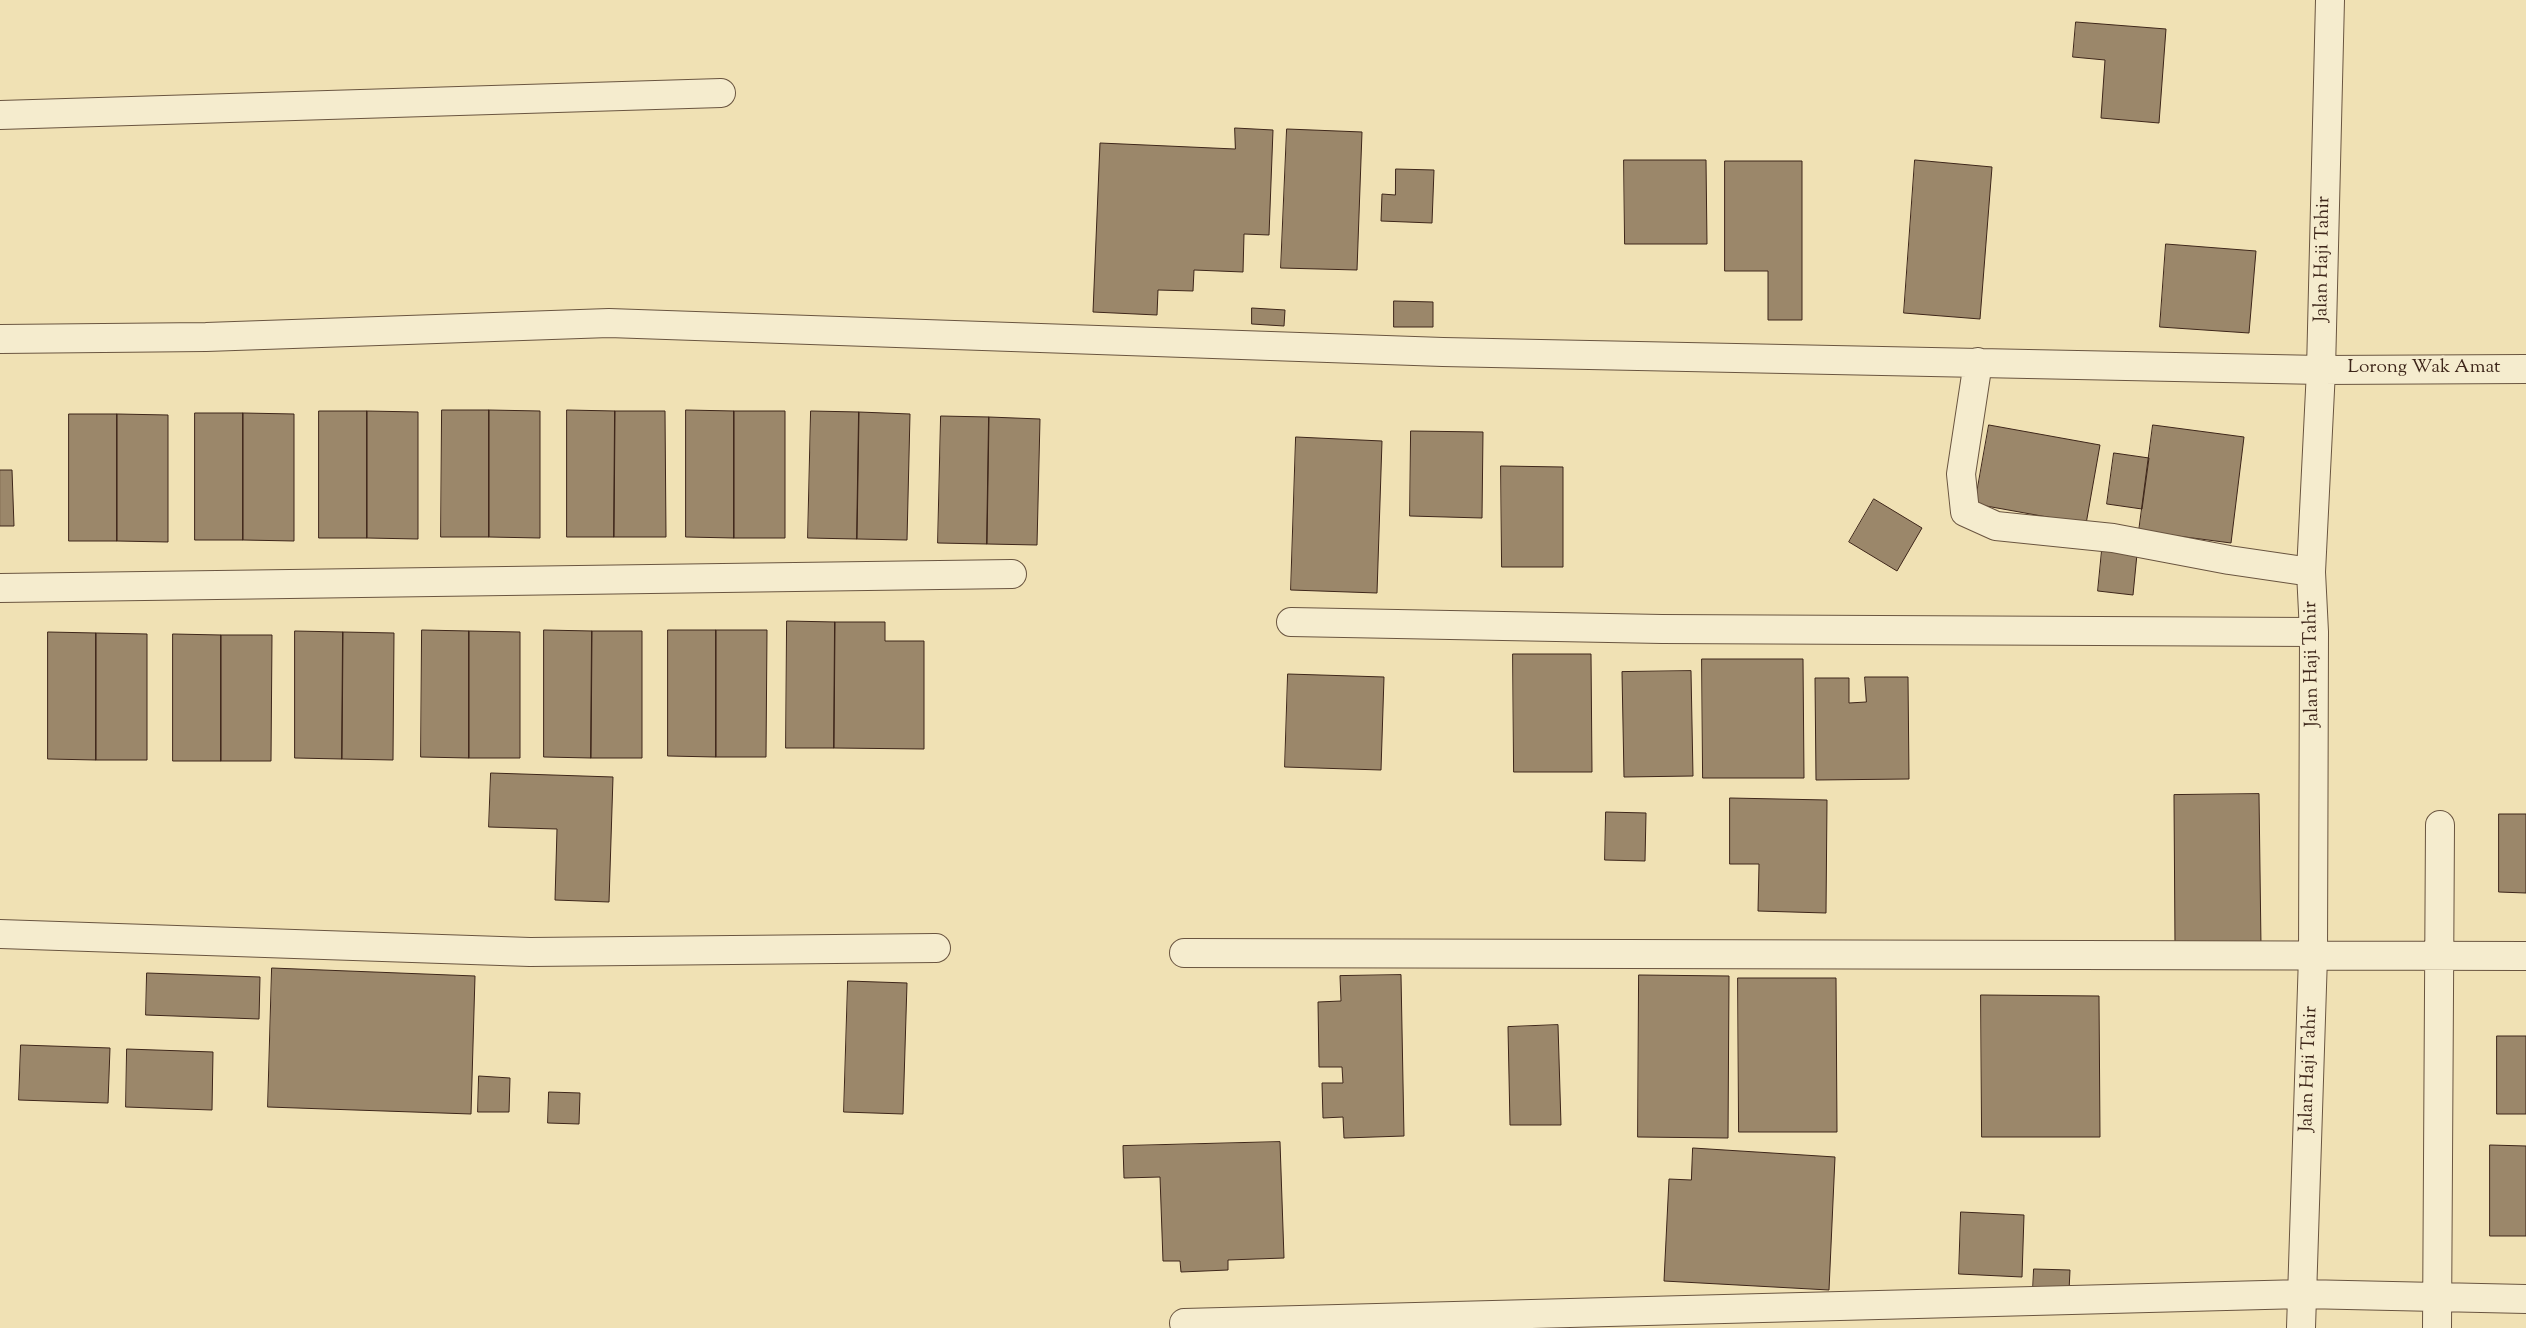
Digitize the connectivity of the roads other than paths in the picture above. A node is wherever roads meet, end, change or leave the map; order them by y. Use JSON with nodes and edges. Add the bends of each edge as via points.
{"nodes":[{"id":1,"x":2330,"y":0,"type":"edge"},
{"id":2,"x":721,"y":93,"type":"dead end"},
{"id":3,"x":0,"y":115,"type":"edge"},
{"id":4,"x":0,"y":339,"type":"edge"},
{"id":5,"x":1978,"y":362,"type":"junction"},
{"id":6,"x":2526,"y":369,"type":"edge"},
{"id":7,"x":2321,"y":370,"type":"junction"},
{"id":8,"x":2311,"y":572,"type":"junction"},
{"id":9,"x":1012,"y":574,"type":"dead end"},
{"id":10,"x":0,"y":588,"type":"edge"},
{"id":11,"x":1291,"y":622,"type":"dead end"},
{"id":12,"x":2314,"y":632,"type":"junction"},
{"id":13,"x":2440,"y":825,"type":"dead end"},
{"id":14,"x":0,"y":934,"type":"edge"},
{"id":15,"x":936,"y":948,"type":"dead end"},
{"id":16,"x":1184,"y":953,"type":"dead end"},
{"id":17,"x":2439,"y":955,"type":"junction"},
{"id":18,"x":2313,"y":956,"type":"junction"},
{"id":19,"x":2526,"y":956,"type":"edge"},
{"id":20,"x":2303,"y":1294,"type":"junction"},
{"id":21,"x":2438,"y":1296,"type":"junction"},
{"id":22,"x":2526,"y":1299,"type":"edge"},
{"id":23,"x":1184,"y":1323,"type":"dead end"},
{"id":24,"x":2301,"y":1328,"type":"edge"},
{"id":25,"x":2437,"y":1328,"type":"edge"}],
"edges":[{"from":1,"to":7,"type":"street","name":"Jalan Haji Tahir"},
{"from":2,"to":3,"type":"street"},
{"from":4,"to":5,"type":"street","name":"Lorong Wak Amat","via":[[206,337],[610,323],[1443,352]]},
{"from":5,"to":7,"type":"street","name":"Lorong Wak Amat"},
{"from":5,"to":8,"type":"street","via":[[1961,474],[1965,512],[1996,526],[2113,538]]},
{"from":6,"to":7,"type":"street","name":"Lorong Wak Amat"},
{"from":7,"to":8,"type":"street","name":"Jalan Haji Tahir"},
{"from":8,"to":12,"type":"street","name":"Jalan Haji Tahir"},
{"from":9,"to":10,"type":"street"},
{"from":11,"to":12,"type":"street","via":[[1662,629]]},
{"from":12,"to":18,"type":"street","name":"Jalan Haji Tahir"},
{"from":13,"to":17,"type":"street"},
{"from":14,"to":15,"type":"street","via":[[530,952]]},
{"from":16,"to":18,"type":"street"},
{"from":17,"to":18,"type":"street"},
{"from":17,"to":19,"type":"street"},
{"from":17,"to":21,"type":"street"},
{"from":18,"to":20,"type":"street","name":"Jalan Haji Tahir"},
{"from":20,"to":21,"type":"street"},
{"from":20,"to":23,"type":"street"},
{"from":20,"to":24,"type":"street","name":"Jalan Haji Tahir"},
{"from":21,"to":22,"type":"street"},
{"from":21,"to":25,"type":"street"}]}
